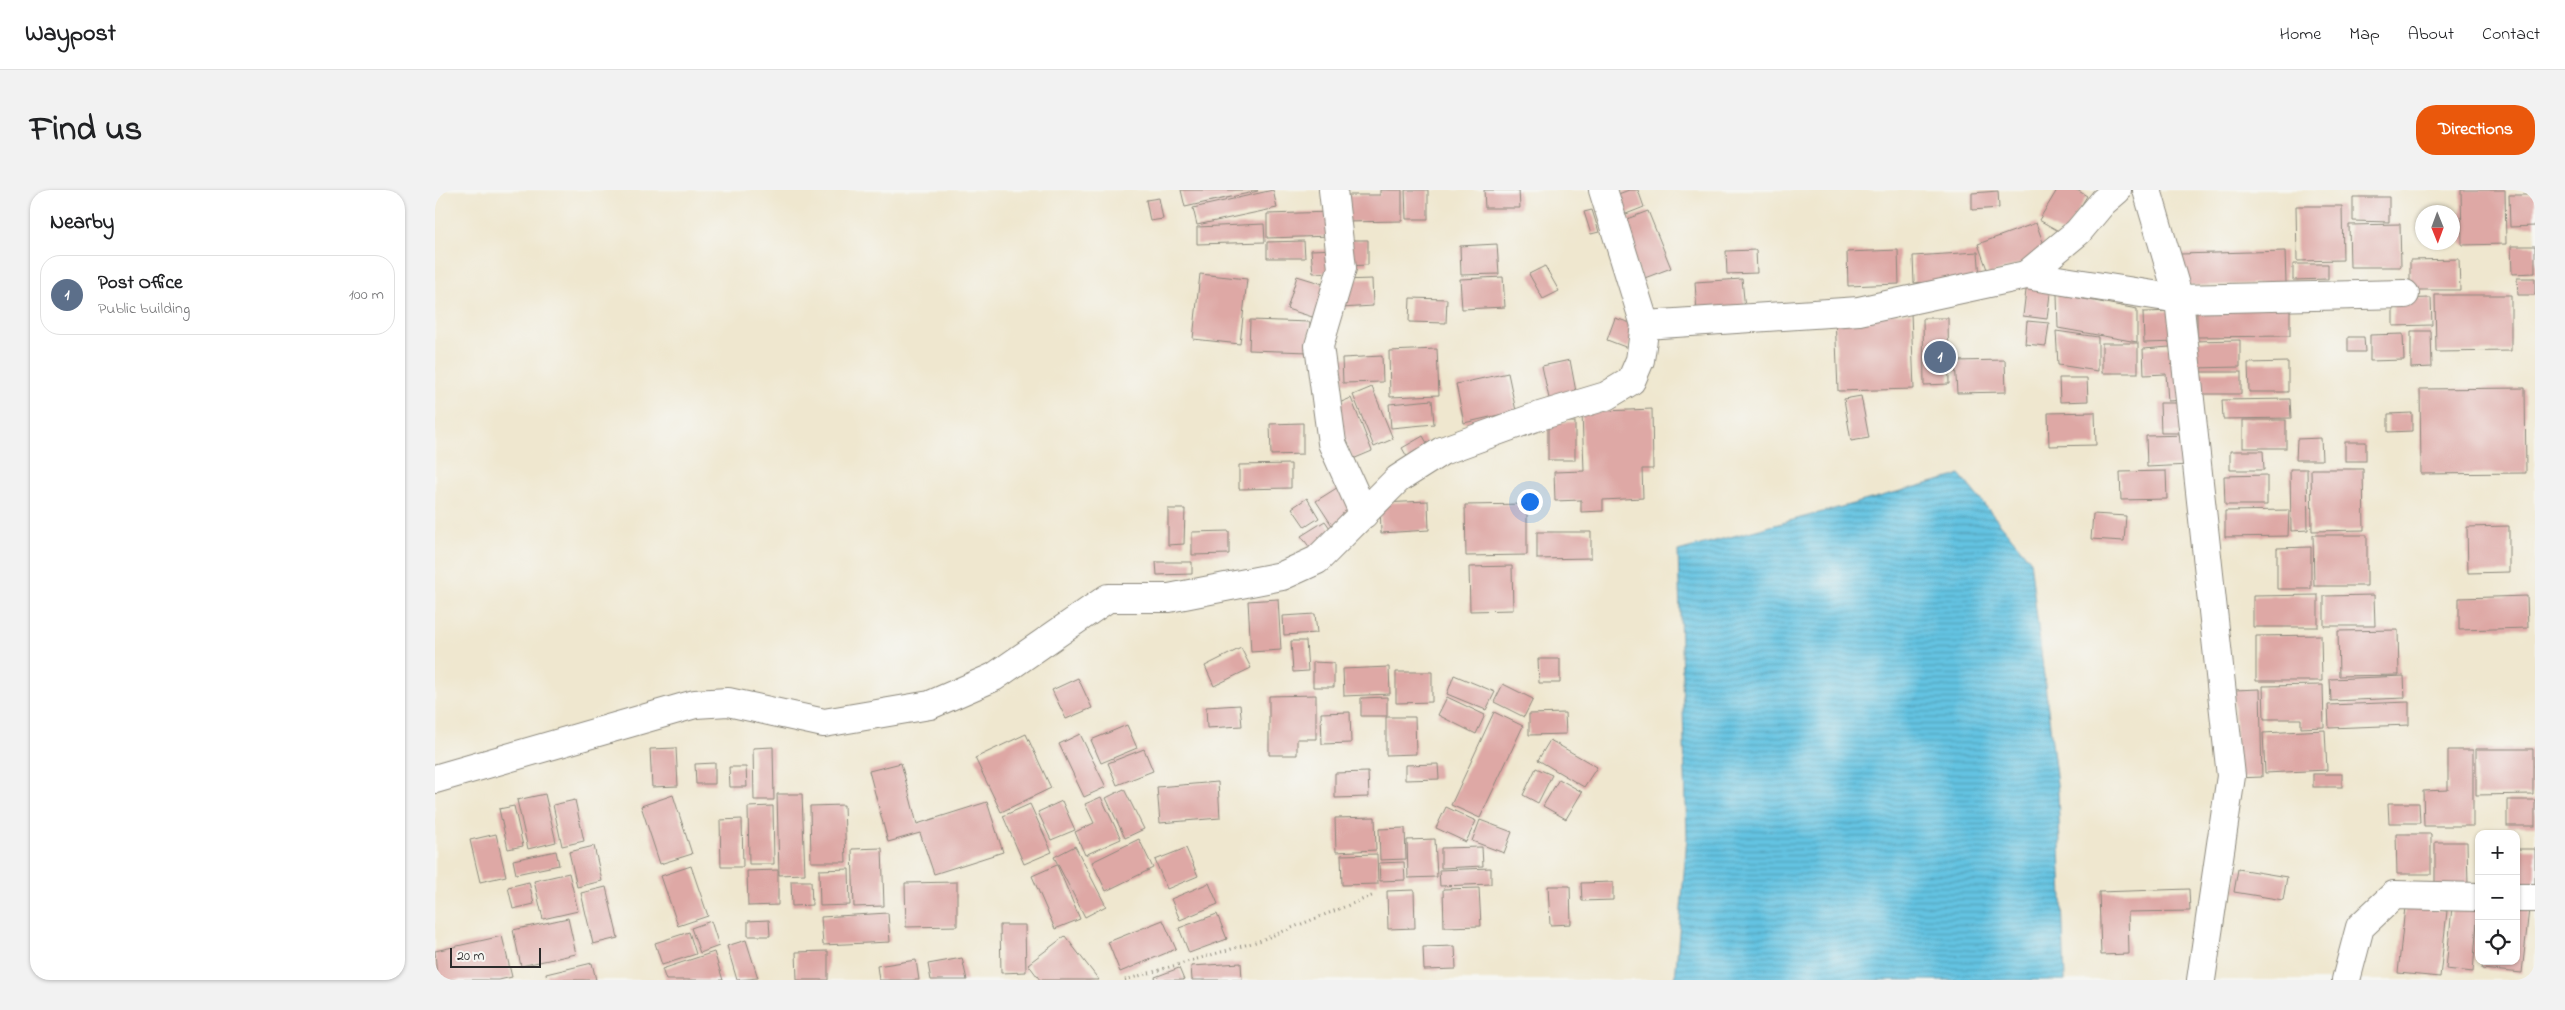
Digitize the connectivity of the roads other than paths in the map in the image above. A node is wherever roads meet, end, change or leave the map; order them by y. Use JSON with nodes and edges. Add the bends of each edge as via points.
{"nodes":[{"id":1,"x":1333,"y":190,"type":"edge"},
{"id":2,"x":1603,"y":190,"type":"edge"},
{"id":3,"x":2117,"y":190,"type":"edge"},
{"id":4,"x":2147,"y":190,"type":"edge"},
{"id":5,"x":2026,"y":275,"type":"junction"},
{"id":6,"x":2405,"y":294,"type":"dead end"},
{"id":7,"x":2179,"y":299,"type":"junction"},
{"id":8,"x":1645,"y":325,"type":"junction"},
{"id":9,"x":1364,"y":514,"type":"junction"},
{"id":10,"x":435,"y":778,"type":"edge"},
{"id":11,"x":2475,"y":897,"type":"edge"},
{"id":12,"x":2520,"y":898,"type":"edge"},
{"id":13,"x":2535,"y":898,"type":"edge"},
{"id":14,"x":2201,"y":980,"type":"edge"},
{"id":15,"x":2346,"y":980,"type":"edge"}],
"edges":[{"from":1,"to":9,"type":"street","via":[[1341,268],[1319,346],[1333,443]]},
{"from":2,"to":8,"type":"street"},
{"from":3,"to":5,"type":"street","via":[[2078,232]]},
{"from":4,"to":7,"type":"street"},
{"from":5,"to":7,"type":"street"},
{"from":5,"to":8,"type":"street","via":[[1859,311]]},
{"from":6,"to":7,"type":"street"},
{"from":7,"to":14,"type":"street","via":[[2231,776]]},
{"from":8,"to":9,"type":"street","via":[[1641,360],[1631,381],[1606,396],[1442,451],[1397,479]]},
{"from":9,"to":10,"type":"street","via":[[1317,560],[1282,576],[1169,598],[1108,598],[993,677],[930,705],[824,723],[729,702],[695,704]]},
{"from":11,"to":15,"type":"street","via":[[2394,895],[2360,927]]},
{"from":12,"to":13,"type":"street"}]}
